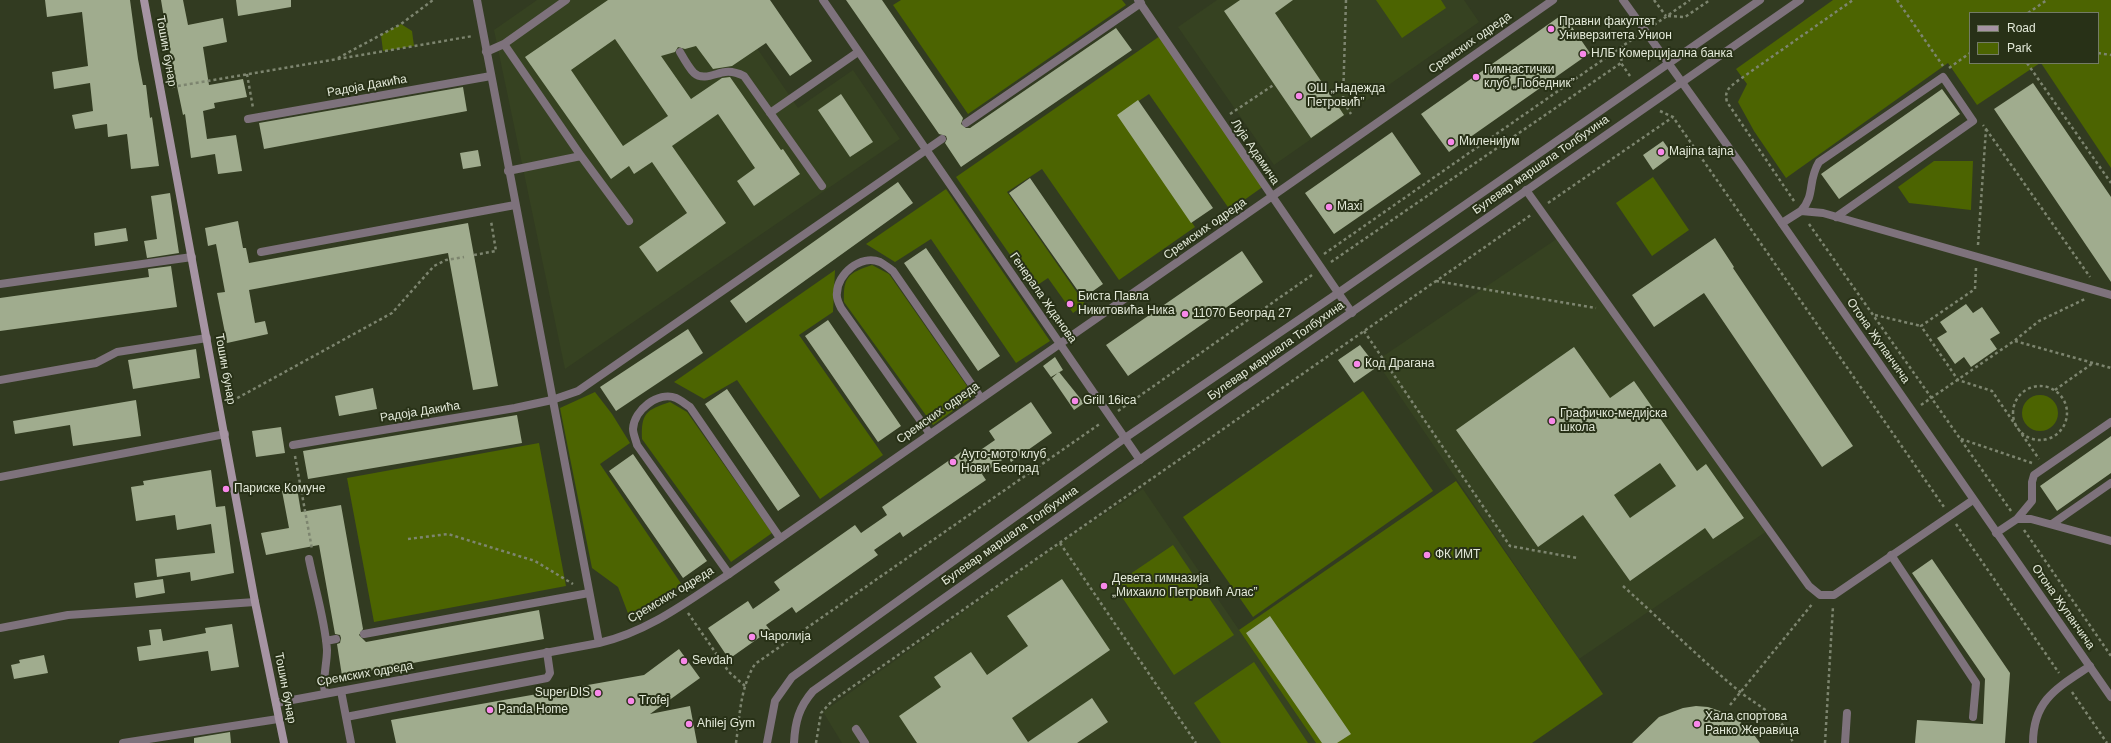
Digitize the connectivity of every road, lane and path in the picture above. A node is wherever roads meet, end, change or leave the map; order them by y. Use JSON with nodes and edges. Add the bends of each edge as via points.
{"nodes":[{"id":1,"x":144,"y":0,"type":"edge"},
{"id":2,"x":433,"y":0,"type":"edge"},
{"id":3,"x":477,"y":0,"type":"edge"},
{"id":4,"x":566,"y":0,"type":"edge"},
{"id":5,"x":823,"y":0,"type":"edge"},
{"id":6,"x":1346,"y":0,"type":"edge"},
{"id":7,"x":1553,"y":0,"type":"edge"},
{"id":8,"x":1623,"y":0,"type":"edge"},
{"id":9,"x":1654,"y":0,"type":"edge"},
{"id":10,"x":1690,"y":0,"type":"edge"},
{"id":11,"x":1710,"y":0,"type":"edge"},
{"id":12,"x":1760,"y":0,"type":"edge"},
{"id":13,"x":1800,"y":0,"type":"edge"},
{"id":14,"x":1853,"y":0,"type":"edge"},
{"id":15,"x":1897,"y":0,"type":"edge"},
{"id":16,"x":2047,"y":0,"type":"edge"},
{"id":17,"x":1140,"y":2,"type":"edge"},
{"id":18,"x":2029,"y":12,"type":"edge"},
{"id":19,"x":1666,"y":16,"type":"junction"},
{"id":20,"x":483,"y":34,"type":"junction"},
{"id":21,"x":504,"y":44,"type":"junction"},
{"id":22,"x":1623,"y":46,"type":"dead end"},
{"id":23,"x":486,"y":52,"type":"junction"},
{"id":24,"x":680,"y":52,"type":"dead end"},
{"id":25,"x":858,"y":52,"type":"junction"},
{"id":26,"x":2099,"y":53,"type":"edge"},
{"id":27,"x":1969,"y":54,"type":"edge"},
{"id":28,"x":2111,"y":55,"type":"edge"},
{"id":29,"x":335,"y":59,"type":"junction"},
{"id":30,"x":1621,"y":63,"type":"dead end"},
{"id":31,"x":1669,"y":64,"type":"junction"},
{"id":32,"x":2029,"y":64,"type":"edge"},
{"id":33,"x":247,"y":74,"type":"junction"},
{"id":34,"x":491,"y":76,"type":"junction"},
{"id":35,"x":1683,"y":82,"type":"junction"},
{"id":36,"x":1274,"y":84,"type":"dead end"},
{"id":37,"x":172,"y":87,"type":"dead end"},
{"id":38,"x":770,"y":113,"type":"junction"},
{"id":39,"x":1351,"y":114,"type":"dead end"},
{"id":40,"x":1229,"y":115,"type":"dead end"},
{"id":41,"x":251,"y":119,"type":"joint"},
{"id":42,"x":966,"y":122,"type":"dead end"},
{"id":43,"x":1981,"y":122,"type":"dead end"},
{"id":44,"x":1986,"y":129,"type":"junction"},
{"id":45,"x":942,"y":139,"type":"dead end"},
{"id":46,"x":926,"y":150,"type":"junction"},
{"id":47,"x":581,"y":156,"type":"junction"},
{"id":48,"x":508,"y":171,"type":"junction"},
{"id":49,"x":2111,"y":183,"type":"edge"},
{"id":50,"x":822,"y":186,"type":"dead end"},
{"id":51,"x":1526,"y":190,"type":"junction"},
{"id":52,"x":1271,"y":196,"type":"junction"},
{"id":53,"x":515,"y":205,"type":"junction"},
{"id":54,"x":1540,"y":208,"type":"junction"},
{"id":55,"x":489,"y":210,"type":"junction"},
{"id":56,"x":1801,"y":211,"type":"junction"},
{"id":57,"x":1836,"y":217,"type":"junction"},
{"id":58,"x":629,"y":221,"type":"dead end"},
{"id":59,"x":1782,"y":223,"type":"junction"},
{"id":60,"x":260,"y":252,"type":"dead end"},
{"id":61,"x":474,"y":255,"type":"dead end"},
{"id":62,"x":192,"y":257,"type":"junction"},
{"id":63,"x":464,"y":257,"type":"dead end"},
{"id":64,"x":1977,"y":257,"type":"junction"},
{"id":65,"x":1318,"y":258,"type":"dead end"},
{"id":66,"x":1321,"y":269,"type":"junction"},
{"id":67,"x":1435,"y":281,"type":"junction"},
{"id":68,"x":0,"y":284,"type":"edge"},
{"id":69,"x":2100,"y":292,"type":"junction"},
{"id":70,"x":1338,"y":293,"type":"junction"},
{"id":71,"x":2111,"y":295,"type":"edge"},
{"id":72,"x":1613,"y":311,"type":"junction"},
{"id":73,"x":1352,"y":313,"type":"junction"},
{"id":74,"x":1874,"y":315,"type":"junction"},
{"id":75,"x":1921,"y":326,"type":"junction"},
{"id":76,"x":1364,"y":331,"type":"junction"},
{"id":77,"x":207,"y":338,"type":"junction"},
{"id":78,"x":2014,"y":341,"type":"junction"},
{"id":79,"x":1060,"y":344,"type":"junction"},
{"id":80,"x":2093,"y":363,"type":"junction"},
{"id":81,"x":2111,"y":368,"type":"edge"},
{"id":82,"x":0,"y":380,"type":"edge"},
{"id":83,"x":1958,"y":380,"type":"junction"},
{"id":84,"x":2055,"y":390,"type":"junction"},
{"id":85,"x":1932,"y":397,"type":"junction"},
{"id":86,"x":981,"y":398,"type":"junction"},
{"id":87,"x":552,"y":400,"type":"junction"},
{"id":88,"x":232,"y":401,"type":"dead end"},
{"id":89,"x":1911,"y":412,"type":"junction"},
{"id":90,"x":1110,"y":416,"type":"junction"},
{"id":91,"x":2111,"y":422,"type":"edge"},
{"id":92,"x":2016,"y":426,"type":"junction"},
{"id":93,"x":225,"y":434,"type":"junction"},
{"id":94,"x":930,"y":434,"type":"junction"},
{"id":95,"x":1125,"y":438,"type":"junction"},
{"id":96,"x":1960,"y":439,"type":"junction"},
{"id":97,"x":293,"y":445,"type":"joint"},
{"id":98,"x":1140,"y":460,"type":"junction"},
{"id":99,"x":2044,"y":468,"type":"junction"},
{"id":100,"x":0,"y":477,"type":"edge"},
{"id":101,"x":2111,"y":483,"type":"edge"},
{"id":102,"x":1973,"y":500,"type":"junction"},
{"id":103,"x":1949,"y":515,"type":"junction"},
{"id":104,"x":2017,"y":519,"type":"junction"},
{"id":105,"x":2052,"y":524,"type":"junction"},
{"id":106,"x":1996,"y":533,"type":"junction"},
{"id":107,"x":780,"y":538,"type":"junction"},
{"id":108,"x":408,"y":539,"type":"dead end"},
{"id":109,"x":2111,"y":541,"type":"edge"},
{"id":110,"x":1060,"y":543,"type":"junction"},
{"id":111,"x":1891,"y":555,"type":"junction"},
{"id":112,"x":1578,"y":558,"type":"dead end"},
{"id":113,"x":309,"y":559,"type":"joint"},
{"id":114,"x":729,"y":574,"type":"junction"},
{"id":115,"x":1623,"y":586,"type":"dead end"},
{"id":116,"x":588,"y":593,"type":"junction"},
{"id":117,"x":1820,"y":595,"type":"junction"},
{"id":118,"x":1834,"y":595,"type":"junction"},
{"id":119,"x":255,"y":602,"type":"junction"},
{"id":120,"x":682,"y":605,"type":"junction"},
{"id":121,"x":0,"y":628,"type":"edge"},
{"id":122,"x":364,"y":634,"type":"dead end"},
{"id":123,"x":336,"y":639,"type":"dead end"},
{"id":124,"x":326,"y":641,"type":"junction"},
{"id":125,"x":599,"y":643,"type":"junction"},
{"id":126,"x":547,"y":652,"type":"junction"},
{"id":127,"x":2111,"y":656,"type":"edge"},
{"id":128,"x":2090,"y":666,"type":"junction"},
{"id":129,"x":2065,"y":683,"type":"junction"},
{"id":130,"x":745,"y":686,"type":"junction"},
{"id":131,"x":341,"y":691,"type":"junction"},
{"id":132,"x":1740,"y":692,"type":"junction"},
{"id":133,"x":325,"y":694,"type":"junction"},
{"id":134,"x":2111,"y":697,"type":"edge"},
{"id":135,"x":276,"y":703,"type":"junction"},
{"id":136,"x":1730,"y":705,"type":"dead end"},
{"id":137,"x":1847,"y":713,"type":"dead end"},
{"id":138,"x":346,"y":717,"type":"junction"},
{"id":139,"x":1973,"y":717,"type":"dead end"},
{"id":140,"x":278,"y":719,"type":"junction"},
{"id":141,"x":856,"y":729,"type":"dead end"},
{"id":142,"x":123,"y":743,"type":"edge"},
{"id":143,"x":284,"y":743,"type":"edge"},
{"id":144,"x":351,"y":743,"type":"edge"},
{"id":145,"x":736,"y":743,"type":"edge"},
{"id":146,"x":767,"y":743,"type":"edge"},
{"id":147,"x":794,"y":743,"type":"edge"},
{"id":148,"x":816,"y":743,"type":"edge"},
{"id":149,"x":865,"y":743,"type":"edge"},
{"id":150,"x":1196,"y":743,"type":"edge"},
{"id":151,"x":1793,"y":743,"type":"edge"},
{"id":152,"x":1826,"y":743,"type":"edge"},
{"id":153,"x":1845,"y":743,"type":"edge"},
{"id":154,"x":2033,"y":743,"type":"edge"},
{"id":155,"x":2107,"y":743,"type":"edge"}],
"edges":[{"from":1,"to":62,"type":"main road","name":"Тошин бунар"},
{"from":2,"to":29,"type":"path","via":[[401,24]]},
{"from":3,"to":20,"type":"street"},
{"from":4,"to":21,"type":"street"},
{"from":5,"to":25,"type":"street","name":"Генерала Жданова"},
{"from":6,"to":39,"type":"path","via":[[1343,101]]},
{"from":7,"to":52,"type":"street","name":"Сремских одреда"},
{"from":8,"to":31,"type":"street","name":"Отона Жупанчича"},
{"from":9,"to":19,"type":"path"},
{"from":10,"to":19,"type":"path"},
{"from":11,"to":19,"type":"path","via":[[1685,17]]},
{"from":12,"to":31,"type":"street","name":"Булевар маршала Толбухина"},
{"from":13,"to":35,"type":"street","name":"Булевар маршала Толбухина"},
{"from":14,"to":56,"type":"path","via":[[1736,82],[1725,95],[1727,102]]},
{"from":15,"to":27,"type":"path","via":[[1946,70]]},
{"from":16,"to":18,"type":"path"},
{"from":17,"to":42,"type":"street","name":"Луја Адамича"},
{"from":17,"to":52,"type":"street","name":"Луја Адамича"},
{"from":20,"to":23,"type":"street"},
{"from":20,"to":29,"type":"path"},
{"from":21,"to":23,"type":"street"},
{"from":21,"to":47,"type":"street"},
{"from":22,"to":65,"type":"path"},
{"from":23,"to":34,"type":"street"},
{"from":24,"to":38,"type":"street","via":[[694,73],[699,76],[726,72],[744,76]]},
{"from":25,"to":38,"type":"street"},
{"from":25,"to":46,"type":"street","name":"Генерала Жданова"},
{"from":26,"to":28,"type":"path"},
{"from":29,"to":33,"type":"path"},
{"from":30,"to":66,"type":"path"},
{"from":31,"to":35,"type":"street","name":"Отона Жупанчича"},
{"from":31,"to":70,"type":"street","name":"Булевар маршала Толбухина"},
{"from":32,"to":49,"type":"path"},
{"from":33,"to":37,"type":"path"},
{"from":33,"to":41,"type":"path"},
{"from":34,"to":41,"type":"street","name":"Радоја Дакића"},
{"from":34,"to":48,"type":"street"},
{"from":35,"to":51,"type":"street","name":"Булевар маршала Толбухина"},
{"from":35,"to":59,"type":"street","name":"Отона Жупанчича"},
{"from":36,"to":40,"type":"path"},
{"from":38,"to":50,"type":"street"},
{"from":43,"to":44,"type":"path"},
{"from":44,"to":64,"type":"path"},
{"from":44,"to":69,"type":"path"},
{"from":45,"to":46,"type":"street"},
{"from":46,"to":79,"type":"street","name":"Генерала Жданова"},
{"from":46,"to":87,"type":"street","name":"Радоја Дакића","via":[[584,387]]},
{"from":47,"to":48,"type":"street"},
{"from":47,"to":58,"type":"street"},
{"from":48,"to":53,"type":"street"},
{"from":51,"to":54,"type":"street"},
{"from":51,"to":73,"type":"street","name":"Булевар маршала Толбухина"},
{"from":52,"to":66,"type":"street","name":"Луја Адамича"},
{"from":52,"to":79,"type":"street","name":"Сремских одреда"},
{"from":53,"to":55,"type":"street"},
{"from":53,"to":87,"type":"street"},
{"from":54,"to":67,"type":"path"},
{"from":54,"to":72,"type":"street"},
{"from":54,"to":103,"type":"path","via":[[1673,117]]},
{"from":55,"to":60,"type":"street"},
{"from":55,"to":61,"type":"path","via":[[496,251]]},
{"from":56,"to":57,"type":"street"},
{"from":56,"to":57,"type":"street","via":[[1810,198],[1811,178],[1819,162],[1943,77],[1973,121]]},
{"from":56,"to":59,"type":"street"},
{"from":56,"to":74,"type":"path"},
{"from":57,"to":64,"type":"street"},
{"from":59,"to":89,"type":"street","name":"Отона Жупанчича"},
{"from":62,"to":68,"type":"street"},
{"from":62,"to":77,"type":"main road","name":"Тошин бунар"},
{"from":63,"to":88,"type":"path","via":[[446,260],[434,266],[392,313]]},
{"from":64,"to":69,"type":"street"},
{"from":64,"to":75,"type":"path","via":[[1975,289]]},
{"from":66,"to":70,"type":"street","name":"Луја Адамича"},
{"from":66,"to":90,"type":"path"},
{"from":67,"to":72,"type":"path"},
{"from":67,"to":76,"type":"path"},
{"from":69,"to":71,"type":"street"},
{"from":69,"to":78,"type":"path","via":[[2039,322]]},
{"from":70,"to":73,"type":"street","name":"Луја Адамича"},
{"from":70,"to":95,"type":"street","name":"Булевар маршала Толбухина"},
{"from":72,"to":117,"type":"street","via":[[1809,586]]},
{"from":73,"to":98,"type":"street","name":"Булевар маршала Толбухина"},
{"from":74,"to":75,"type":"path"},
{"from":74,"to":85,"type":"path"},
{"from":75,"to":83,"type":"path"},
{"from":76,"to":110,"type":"path"},
{"from":76,"to":112,"type":"path","via":[[1510,546]]},
{"from":77,"to":82,"type":"street","via":[[117,352],[96,363]]},
{"from":77,"to":93,"type":"main road","name":"Тошин бунар"},
{"from":78,"to":80,"type":"path"},
{"from":78,"to":83,"type":"path"},
{"from":79,"to":86,"type":"street","name":"Сремских одреда"},
{"from":79,"to":90,"type":"street","name":"Генерала Жданова"},
{"from":80,"to":81,"type":"path"},
{"from":80,"to":84,"type":"path"},
{"from":83,"to":85,"type":"path"},
{"from":83,"to":92,"type":"path","via":[[1992,391]]},
{"from":84,"to":92,"type":"path","via":[[2038,386],[2022,392],[2013,408]]},
{"from":84,"to":92,"type":"path","via":[[2065,403],[2067,411],[2065,424],[2057,434],[2044,439],[2030,438]]},
{"from":85,"to":89,"type":"path"},
{"from":85,"to":96,"type":"path"},
{"from":86,"to":94,"type":"street","name":"Сремских одреда"},
{"from":86,"to":94,"type":"street","via":[[893,271],[879,262],[867,260],[852,266],[841,278],[836,293],[841,308]]},
{"from":87,"to":97,"type":"street","name":"Радоја Дакића"},
{"from":87,"to":116,"type":"street"},
{"from":89,"to":102,"type":"street","name":"Отона Жупанчича"},
{"from":90,"to":95,"type":"street","name":"Генерала Жданова"},
{"from":90,"to":130,"type":"path","via":[[755,664],[746,678]]},
{"from":91,"to":99,"type":"street"},
{"from":92,"to":99,"type":"path"},
{"from":93,"to":100,"type":"street"},
{"from":93,"to":119,"type":"main road","name":"Тошин бунар"},
{"from":94,"to":107,"type":"street","name":"Сремских одреда"},
{"from":95,"to":98,"type":"street","name":"Генерала Жданова"},
{"from":95,"to":146,"type":"street","name":"Булевар маршала Толбухина","via":[[792,677],[775,701]]},
{"from":96,"to":99,"type":"path"},
{"from":96,"to":104,"type":"path"},
{"from":97,"to":113,"type":"path","via":[[313,558]]},
{"from":98,"to":147,"type":"street","name":"Булевар маршала Толбухина","via":[[813,691],[797,716]]},
{"from":99,"to":104,"type":"street","via":[[2034,475],[2032,501]]},
{"from":101,"to":105,"type":"street"},
{"from":102,"to":103,"type":"street"},
{"from":102,"to":106,"type":"street","name":"Отона Жупанчича"},
{"from":103,"to":111,"type":"street"},
{"from":103,"to":129,"type":"path"},
{"from":104,"to":105,"type":"street"},
{"from":104,"to":106,"type":"street"},
{"from":104,"to":127,"type":"path"},
{"from":105,"to":109,"type":"street"},
{"from":106,"to":128,"type":"street","name":"Отона Жупанчича"},
{"from":107,"to":114,"type":"street","name":"Сремских одреда"},
{"from":107,"to":114,"type":"street","via":[[690,407],[676,398],[664,397],[649,402],[638,414],[633,429],[637,444]]},
{"from":108,"to":116,"type":"path","via":[[448,534],[535,561]]},
{"from":110,"to":148,"type":"path","via":[[832,701],[822,713]]},
{"from":110,"to":150,"type":"path"},
{"from":111,"to":118,"type":"street"},
{"from":111,"to":139,"type":"street","via":[[1976,683]]},
{"from":113,"to":124,"type":"street"},
{"from":114,"to":120,"type":"street","name":"Сремских одреда"},
{"from":115,"to":132,"type":"path"},
{"from":116,"to":122,"type":"street"},
{"from":116,"to":125,"type":"street"},
{"from":117,"to":118,"type":"street"},
{"from":117,"to":132,"type":"path"},
{"from":118,"to":152,"type":"path"},
{"from":119,"to":121,"type":"street","via":[[68,615]]},
{"from":119,"to":135,"type":"main road","name":"Тошин бунар"},
{"from":120,"to":125,"type":"street","name":"Сремских одреда","via":[[644,628]]},
{"from":120,"to":130,"type":"path","via":[[729,672]]},
{"from":123,"to":124,"type":"street"},
{"from":124,"to":133,"type":"street","via":[[327,658],[323,686]]},
{"from":125,"to":126,"type":"street","name":"Сремских одреда"},
{"from":126,"to":131,"type":"street","name":"Сремских одреда"},
{"from":126,"to":138,"type":"street","via":[[550,673],[547,678]]},
{"from":128,"to":129,"type":"street"},
{"from":128,"to":134,"type":"street","name":"Отона Жупанчича"},
{"from":129,"to":154,"type":"street","via":[[2042,703],[2034,724]]},
{"from":129,"to":155,"type":"path"},
{"from":130,"to":145,"type":"path"},
{"from":131,"to":133,"type":"street","name":"Сремских одреда"},
{"from":131,"to":138,"type":"street"},
{"from":132,"to":136,"type":"path"},
{"from":132,"to":151,"type":"path","via":[[1772,713],[1789,733]]},
{"from":133,"to":135,"type":"street","name":"Сремских одреда"},
{"from":135,"to":140,"type":"main road","name":"Тошин бунар"},
{"from":137,"to":153,"type":"street"},
{"from":138,"to":144,"type":"street"},
{"from":140,"to":142,"type":"street"},
{"from":140,"to":143,"type":"main road","name":"Тошин бунар"},
{"from":141,"to":149,"type":"street"}]}
